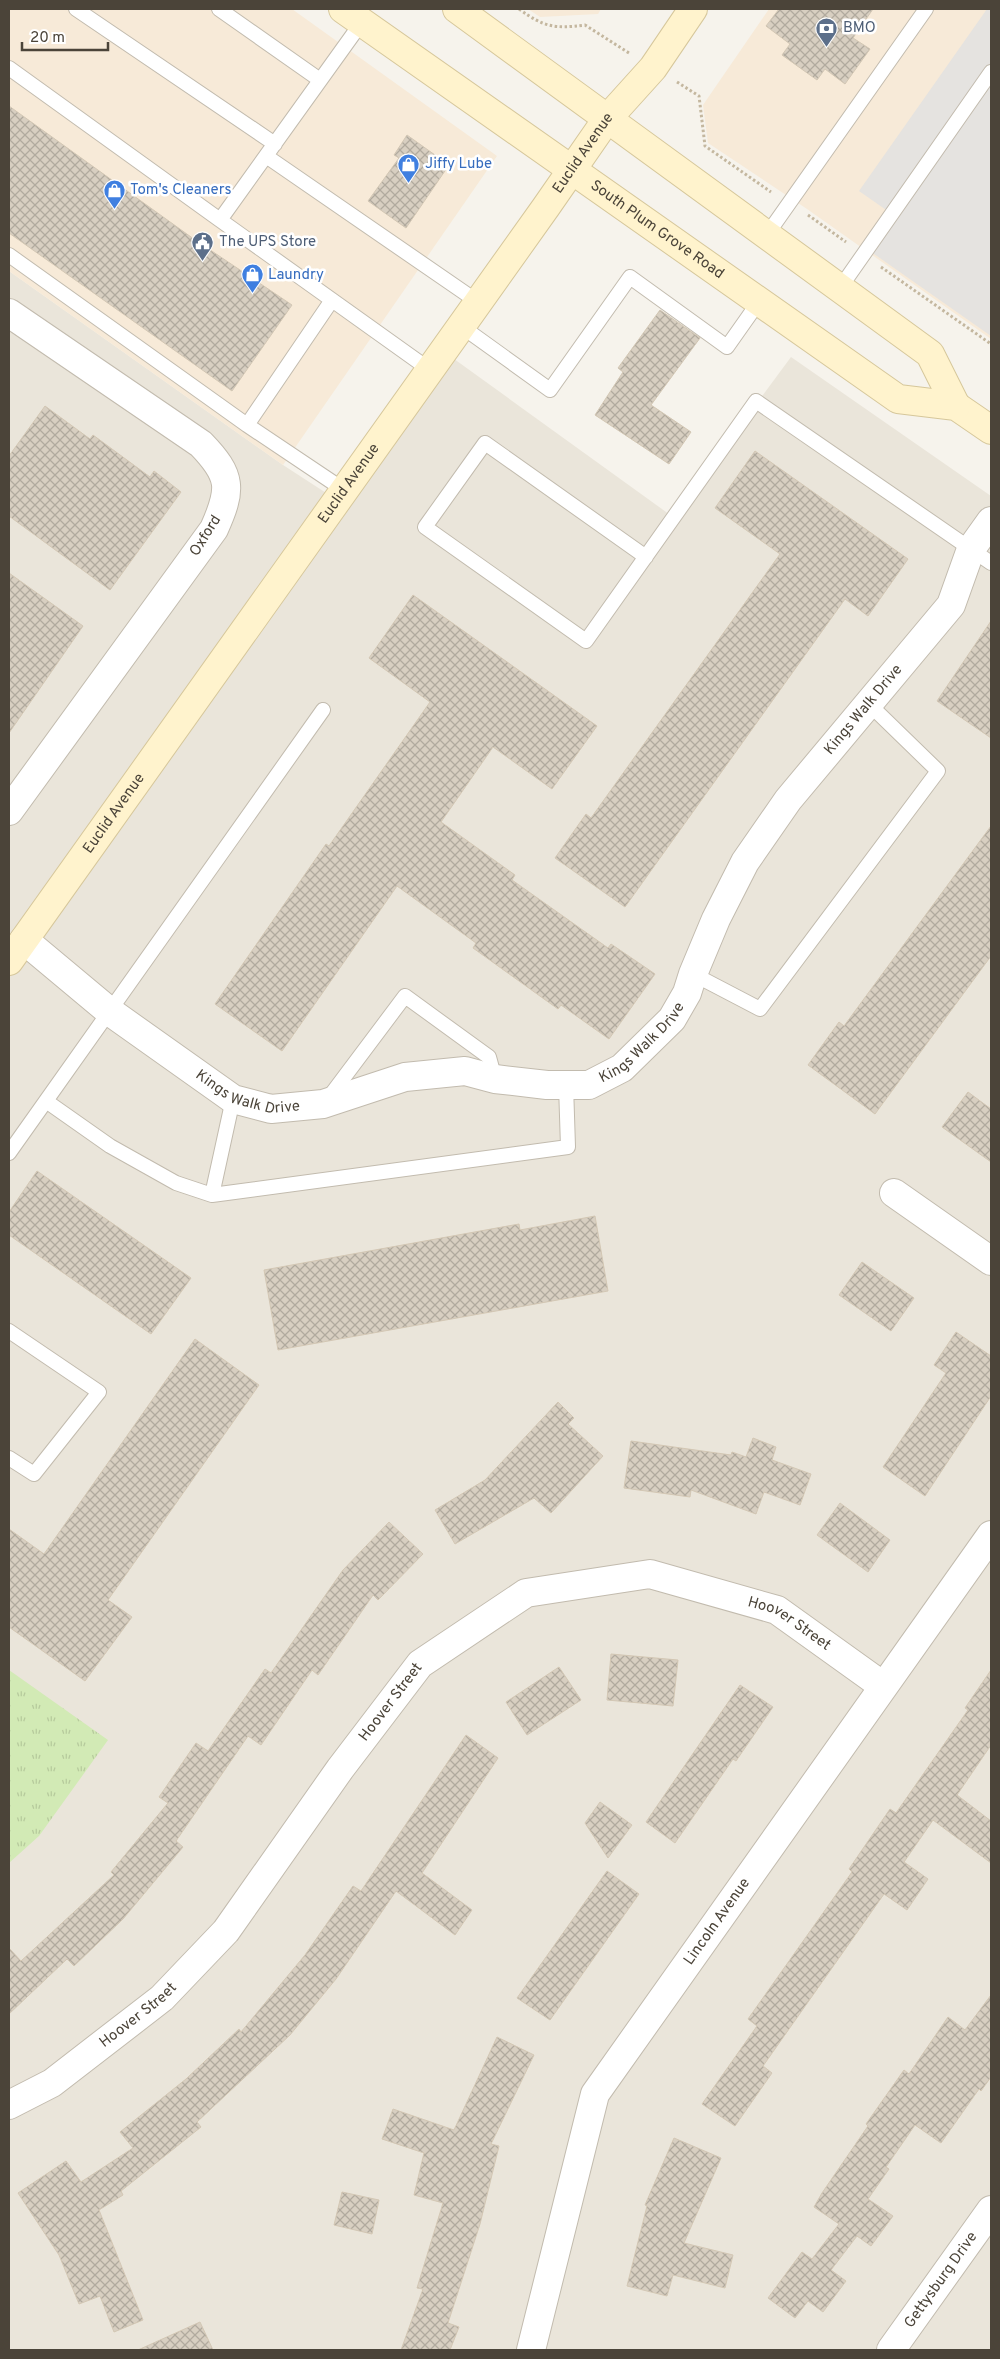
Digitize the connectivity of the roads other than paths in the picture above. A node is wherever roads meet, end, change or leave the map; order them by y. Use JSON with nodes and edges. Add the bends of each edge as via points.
{"nodes":[{"id":1,"x":76,"y":9,"type":"edge"},
{"id":2,"x":220,"y":9,"type":"edge"},
{"id":3,"x":457,"y":9,"type":"edge"},
{"id":4,"x":693,"y":9,"type":"edge"},
{"id":5,"x":926,"y":9,"type":"edge"},
{"id":6,"x":353,"y":15,"type":"edge"},
{"id":7,"x":9,"y":68,"type":"edge"},
{"id":8,"x":991,"y":72,"type":"edge"},
{"id":9,"x":320,"y":80,"type":"junction"},
{"id":10,"x":607,"y":119,"type":"junction"},
{"id":11,"x":275,"y":144,"type":"junction"},
{"id":12,"x":266,"y":156,"type":"junction"},
{"id":13,"x":572,"y":171,"type":"junction"},
{"id":14,"x":220,"y":220,"type":"junction"},
{"id":15,"x":766,"y":236,"type":"junction"},
{"id":16,"x":9,"y":256,"type":"edge"},
{"id":17,"x":840,"y":288,"type":"junction"},
{"id":18,"x":332,"y":300,"type":"junction"},
{"id":19,"x":478,"y":302,"type":"junction"},
{"id":20,"x":758,"y":303,"type":"junction"},
{"id":21,"x":9,"y":312,"type":"edge"},
{"id":22,"x":461,"y":326,"type":"junction"},
{"id":23,"x":430,"y":370,"type":"junction"},
{"id":24,"x":956,"y":406,"type":"junction"},
{"id":25,"x":247,"y":425,"type":"junction"},
{"id":26,"x":991,"y":430,"type":"edge"},
{"id":27,"x":344,"y":490,"type":"junction"},
{"id":28,"x":991,"y":521,"type":"edge"},
{"id":29,"x":981,"y":556,"type":"edge"},
{"id":30,"x":646,"y":557,"type":"junction"},
{"id":31,"x":868,"y":704,"type":"junction"},
{"id":32,"x":323,"y":710,"type":"dead end"},
{"id":33,"x":9,"y":810,"type":"edge"},
{"id":34,"x":16,"y":951,"type":"edge"},
{"id":35,"x":693,"y":974,"type":"junction"},
{"id":36,"x":109,"y":1011,"type":"junction"},
{"id":37,"x":495,"y":1079,"type":"junction"},
{"id":38,"x":566,"y":1085,"type":"junction"},
{"id":39,"x":233,"y":1099,"type":"junction"},
{"id":40,"x":46,"y":1101,"type":"junction"},
{"id":41,"x":324,"y":1104,"type":"junction"},
{"id":42,"x":9,"y":1153,"type":"edge"},
{"id":43,"x":894,"y":1192,"type":"dead end"},
{"id":44,"x":212,"y":1195,"type":"junction"},
{"id":45,"x":991,"y":1261,"type":"edge"},
{"id":46,"x":9,"y":1331,"type":"edge"},
{"id":47,"x":9,"y":1458,"type":"edge"},
{"id":48,"x":991,"y":1535,"type":"edge"},
{"id":49,"x":883,"y":1686,"type":"junction"},
{"id":50,"x":9,"y":2105,"type":"edge"},
{"id":51,"x":991,"y":2210,"type":"edge"},
{"id":52,"x":536,"y":2349,"type":"edge"},
{"id":53,"x":891,"y":2350,"type":"edge"}],
"edges":[{"from":1,"to":11,"type":"lane"},
{"from":2,"to":9,"type":"lane"},
{"from":3,"to":10,"type":"main road","name":"South Plum Grove Road"},
{"from":4,"to":10,"type":"main road","name":"Euclid Avenue","via":[[653,68]]},
{"from":5,"to":15,"type":"lane"},
{"from":6,"to":9,"type":"lane"},
{"from":6,"to":13,"type":"main road","name":"South Plum Grove Road"},
{"from":7,"to":14,"type":"lane"},
{"from":8,"to":17,"type":"lane"},
{"from":9,"to":11,"type":"lane"},
{"from":10,"to":13,"type":"main road","name":"Euclid Avenue"},
{"from":10,"to":15,"type":"main road","name":"South Plum Grove Road"},
{"from":11,"to":12,"type":"lane"},
{"from":12,"to":14,"type":"lane"},
{"from":12,"to":19,"type":"lane"},
{"from":13,"to":19,"type":"main road","name":"Euclid Avenue"},
{"from":13,"to":20,"type":"main road","name":"South Plum Grove Road"},
{"from":14,"to":18,"type":"lane"},
{"from":15,"to":17,"type":"main road","name":"South Plum Grove Road"},
{"from":16,"to":25,"type":"lane"},
{"from":17,"to":24,"type":"main road","name":"South Plum Grove Road","via":[[930,354]]},
{"from":18,"to":23,"type":"lane"},
{"from":18,"to":25,"type":"lane"},
{"from":19,"to":22,"type":"main road","name":"Euclid Avenue"},
{"from":20,"to":22,"type":"lane","via":[[727,347],[630,277],[550,390]]},
{"from":20,"to":24,"type":"main road","name":"South Plum Grove Road","via":[[898,399]]},
{"from":21,"to":33,"type":"street","name":"Oxford","via":[[201,444],[219,463],[226,481],[225,503],[214,529]]},
{"from":22,"to":23,"type":"main road","name":"Euclid Avenue"},
{"from":23,"to":27,"type":"main road","name":"Euclid Avenue"},
{"from":24,"to":26,"type":"main road","name":"South Plum Grove Road"},
{"from":25,"to":27,"type":"lane"},
{"from":27,"to":34,"type":"main road","name":"Euclid Avenue"},
{"from":28,"to":29,"type":"street","name":"Kings Walk Drive"},
{"from":29,"to":30,"type":"lane","via":[[756,401]]},
{"from":29,"to":31,"type":"street","name":"Kings Walk Drive","via":[[951,605]]},
{"from":30,"to":30,"type":"lane","via":[[586,641],[426,527],[485,443]]},
{"from":31,"to":35,"type":"street","name":"Kings Walk Drive","via":[[765,832],[729,891]]},
{"from":31,"to":35,"type":"lane","via":[[938,771],[760,1009]]},
{"from":32,"to":36,"type":"lane"},
{"from":34,"to":36,"type":"street","name":"Kings Walk Drive"},
{"from":35,"to":38,"type":"street","name":"Kings Walk Drive","via":[[687,993],[672,1019],[622,1068],[589,1085]]},
{"from":36,"to":39,"type":"street","name":"Kings Walk Drive"},
{"from":36,"to":40,"type":"lane"},
{"from":37,"to":38,"type":"street","name":"Kings Walk Drive"},
{"from":37,"to":41,"type":"street","name":"Kings Walk Drive","via":[[465,1071],[404,1077]]},
{"from":37,"to":41,"type":"lane","via":[[489,1057],[404,996]]},
{"from":38,"to":44,"type":"lane","via":[[568,1147]]},
{"from":39,"to":41,"type":"street","name":"Kings Walk Drive","via":[[271,1109]]},
{"from":39,"to":44,"type":"lane"},
{"from":40,"to":42,"type":"lane"},
{"from":40,"to":44,"type":"lane","via":[[110,1146],[176,1183]]},
{"from":43,"to":45,"type":"street"},
{"from":46,"to":47,"type":"lane","via":[[99,1392],[34,1474]]},
{"from":48,"to":49,"type":"street","name":"Lincoln Avenue"},
{"from":49,"to":50,"type":"street","name":"Hoover Street","via":[[776,1610],[650,1574],[526,1593],[420,1664],[340,1769],[226,1931],[162,1998],[52,2082]]},
{"from":49,"to":52,"type":"street","name":"Lincoln Avenue","via":[[596,2094]]},
{"from":51,"to":53,"type":"street","name":"Gettysburg Drive"}]}
